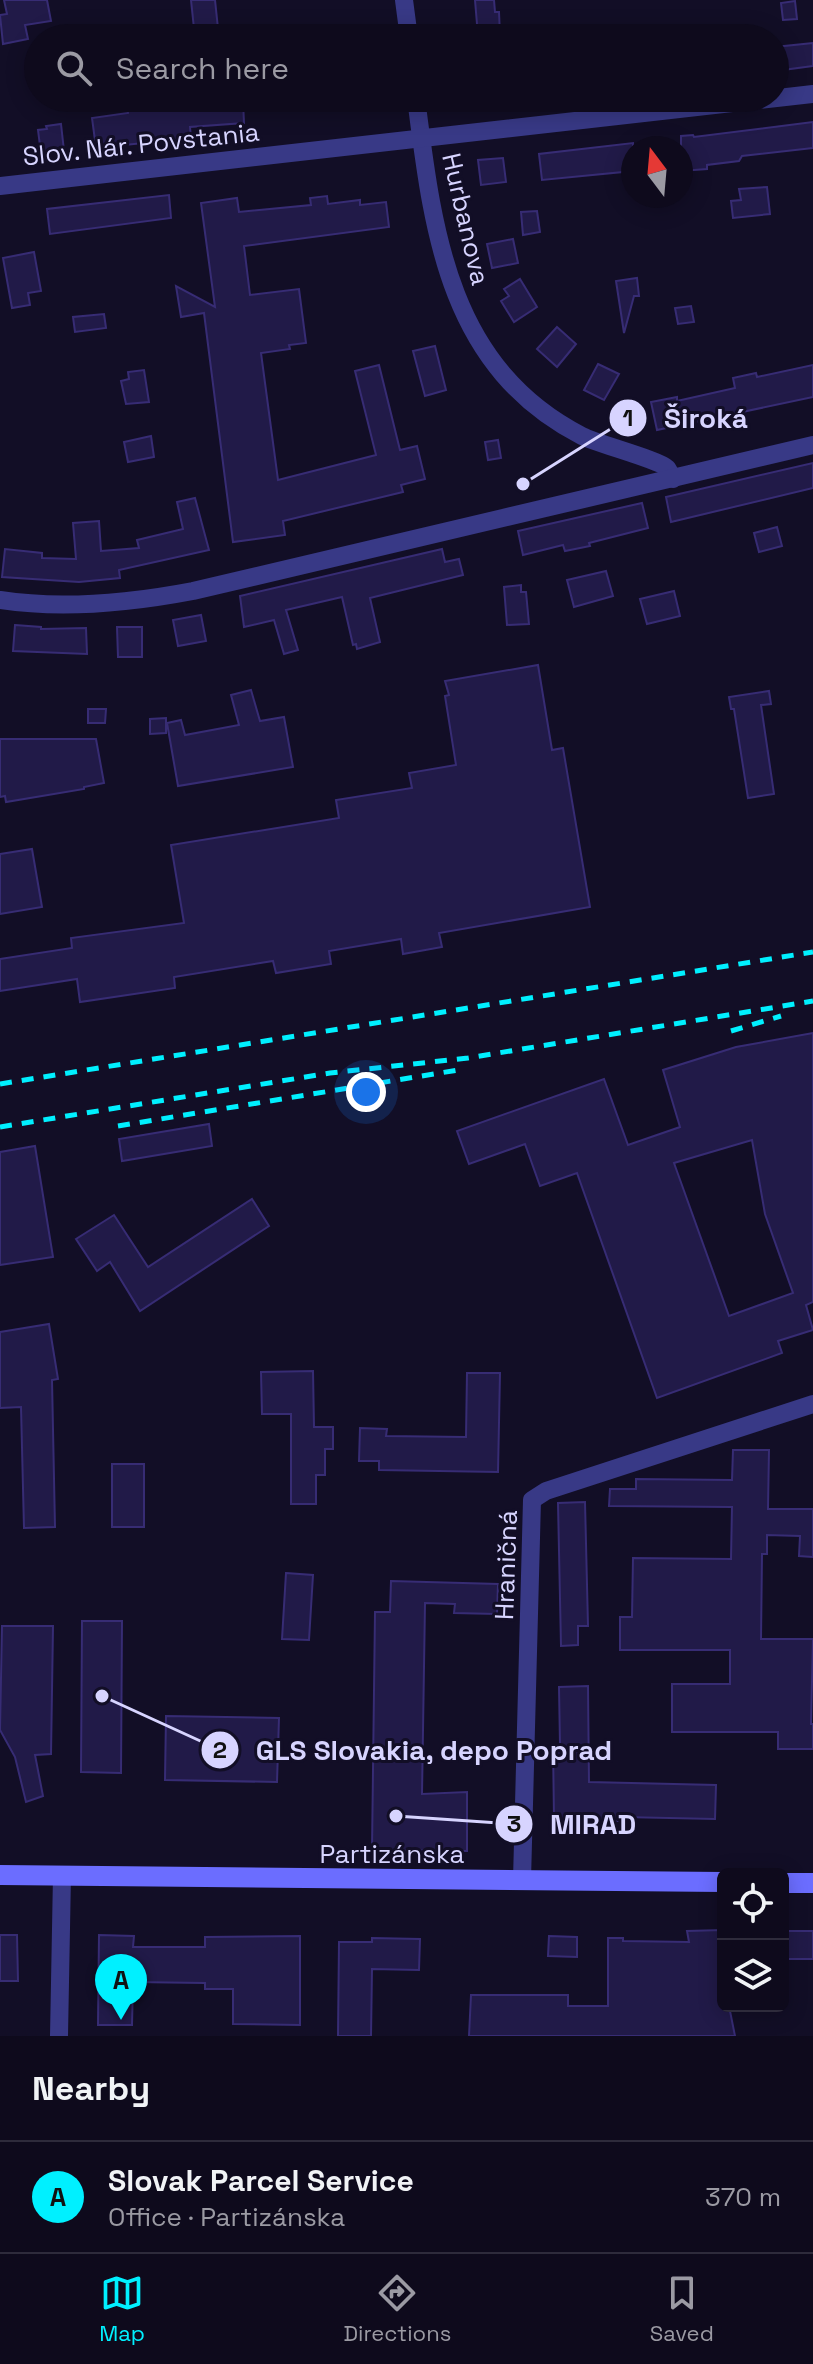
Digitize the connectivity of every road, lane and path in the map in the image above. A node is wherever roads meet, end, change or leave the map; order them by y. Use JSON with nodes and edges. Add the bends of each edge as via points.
{"nodes":[{"id":1,"x":404,"y":0,"type":"edge"},
{"id":2,"x":407,"y":24,"type":"edge"},
{"id":3,"x":813,"y":94,"type":"edge"},
{"id":4,"x":789,"y":97,"type":"edge"},
{"id":5,"x":418,"y":112,"type":"edge"},
{"id":6,"x":657,"y":112,"type":"edge"},
{"id":7,"x":422,"y":139,"type":"junction"},
{"id":8,"x":0,"y":186,"type":"edge"},
{"id":9,"x":813,"y":445,"type":"edge"},
{"id":10,"x":673,"y":479,"type":"junction"},
{"id":11,"x":0,"y":600,"type":"edge"},
{"id":12,"x":813,"y":1404,"type":"edge"},
{"id":13,"x":0,"y":1875,"type":"edge"},
{"id":14,"x":62,"y":1875,"type":"junction"},
{"id":15,"x":522,"y":1880,"type":"junction"},
{"id":16,"x":717,"y":1882,"type":"edge"},
{"id":17,"x":789,"y":1883,"type":"edge"},
{"id":18,"x":813,"y":1883,"type":"edge"},
{"id":19,"x":59,"y":2036,"type":"edge"}],
"edges":[{"from":1,"to":2,"type":"street"},
{"from":3,"to":4,"type":"street","name":"Slov. Nár. Povstania"},
{"from":5,"to":7,"type":"street","name":"Hurbanova"},
{"from":6,"to":7,"type":"street","name":"Slov. Nár. Povstania"},
{"from":7,"to":8,"type":"street","name":"Slov. Nár. Povstania"},
{"from":7,"to":10,"type":"street","name":"Hurbanova","via":[[451,283],[466,320],[494,364],[551,417],[620,452],[657,462]]},
{"from":9,"to":10,"type":"street"},
{"from":10,"to":11,"type":"street","via":[[149,599],[56,604]]},
{"from":12,"to":15,"type":"street","name":"Hraničná","via":[[532,1500]]},
{"from":13,"to":14,"type":"street","name":"Partizánska"},
{"from":14,"to":15,"type":"street","name":"Partizánska"},
{"from":14,"to":19,"type":"street"},
{"from":15,"to":16,"type":"street","name":"Partizánska"},
{"from":17,"to":18,"type":"street"}]}
